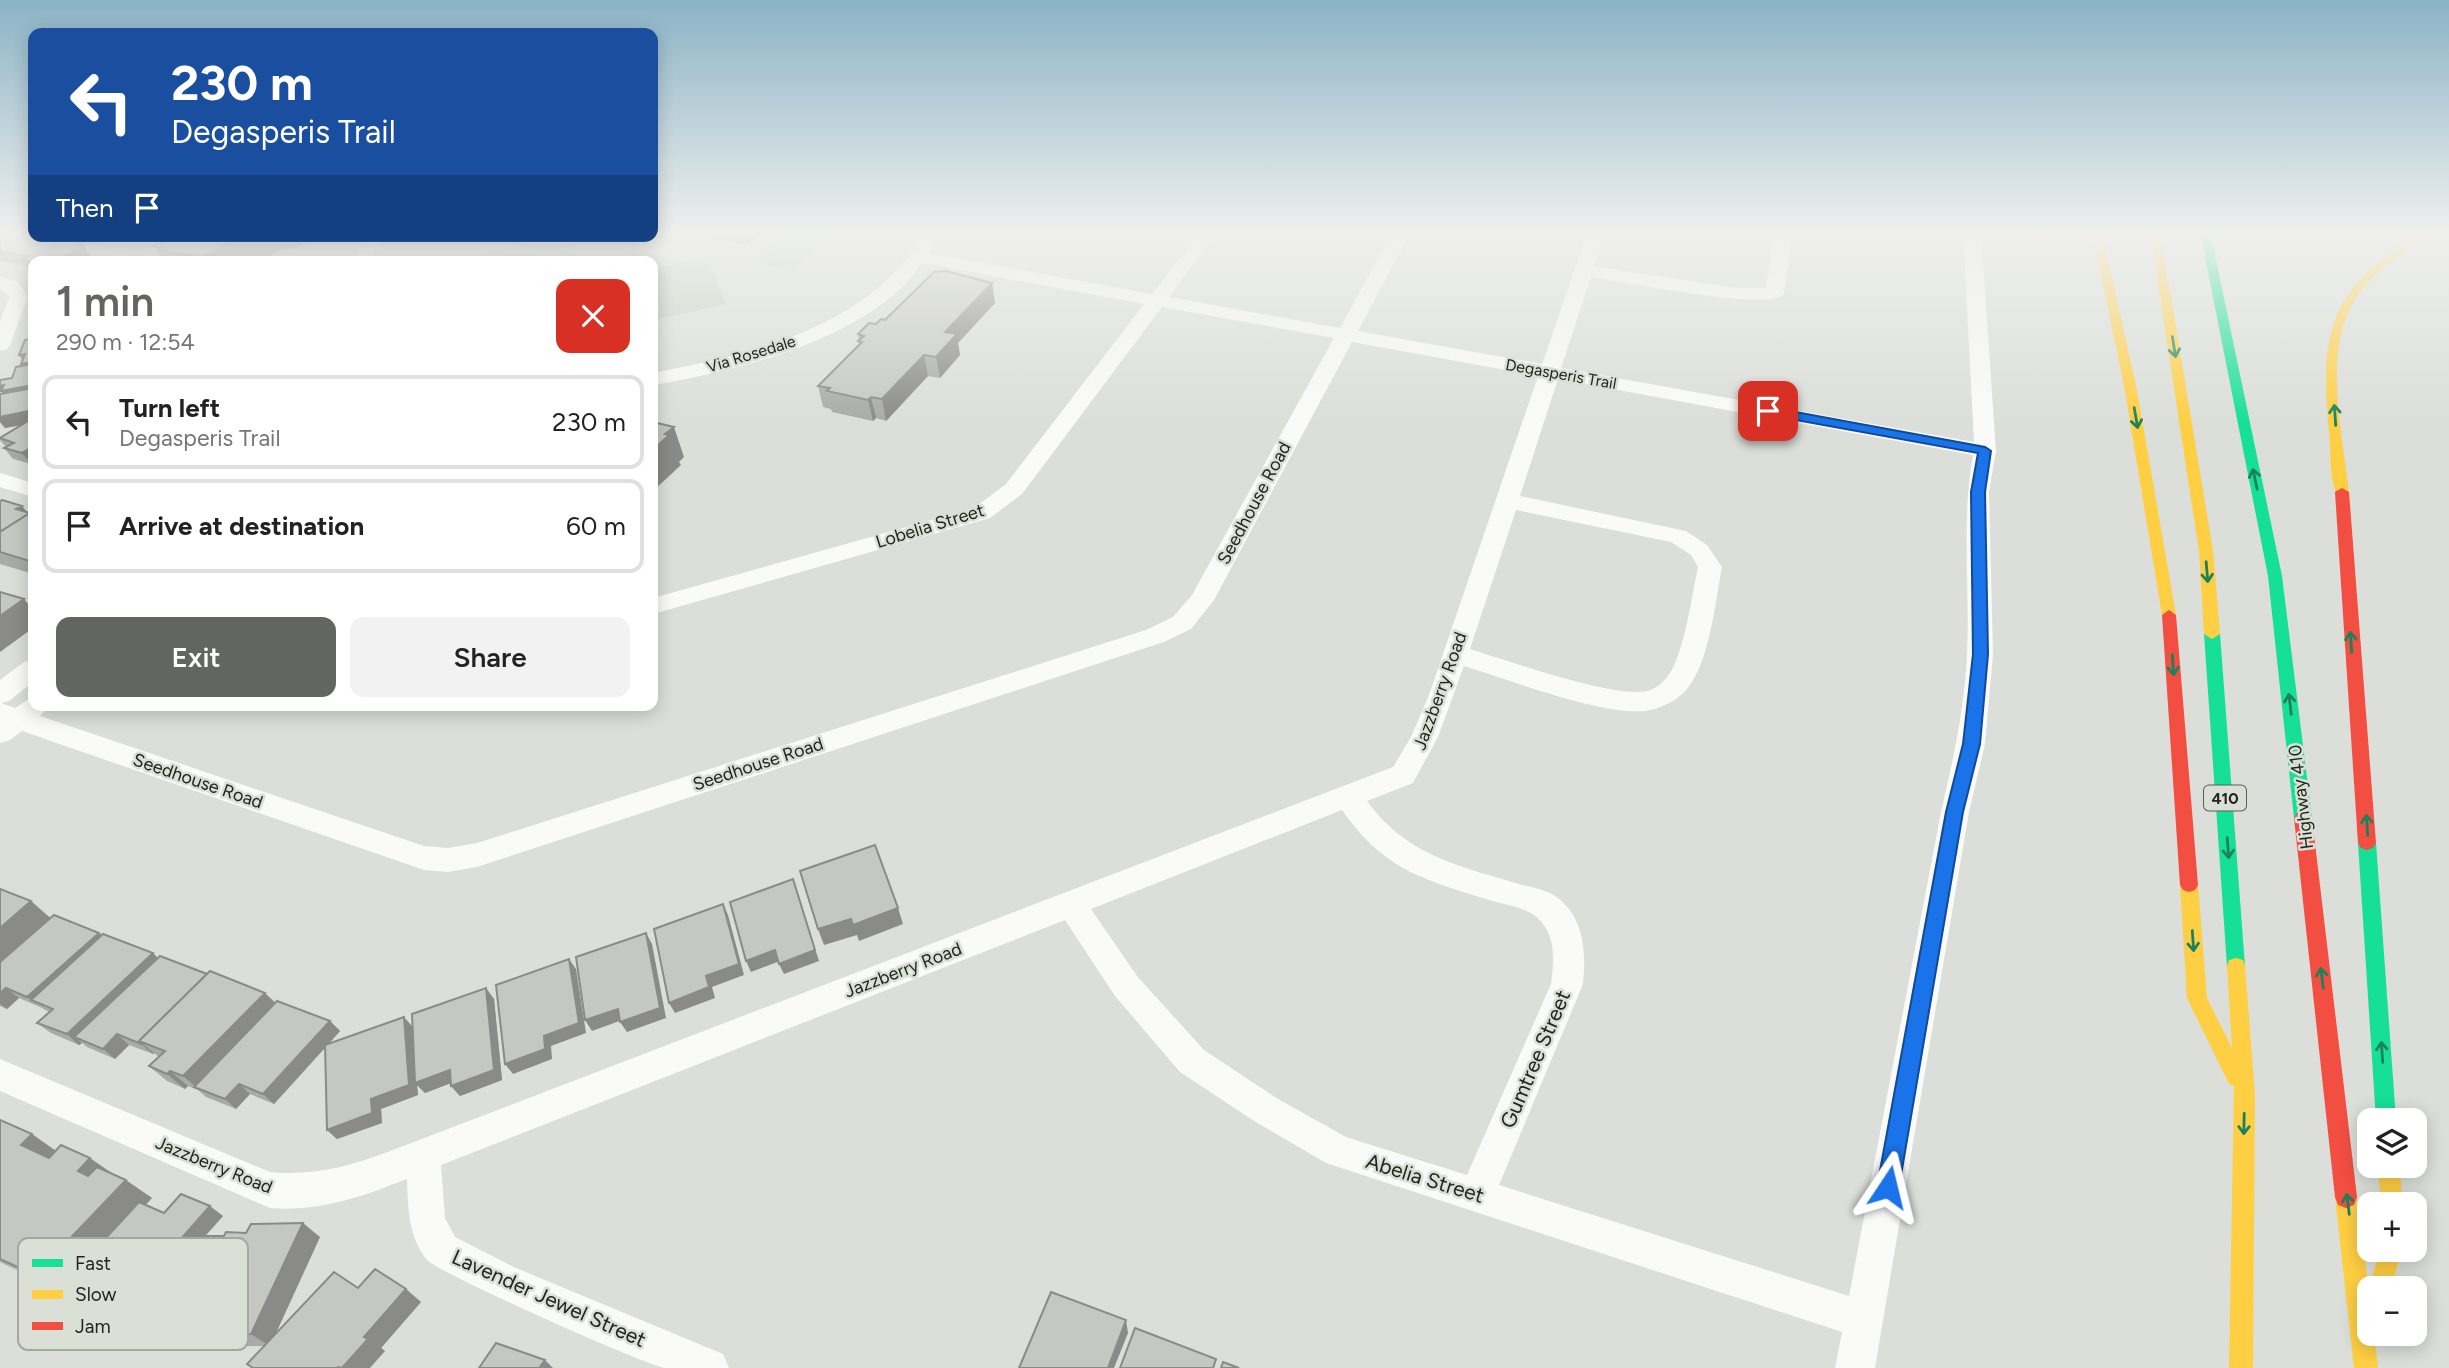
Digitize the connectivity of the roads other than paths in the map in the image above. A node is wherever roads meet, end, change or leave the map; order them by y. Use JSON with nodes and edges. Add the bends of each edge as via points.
{"nodes":[{"id":1,"x":17,"y":295,"type":"edge"},
{"id":2,"x":880,"y":295,"type":"edge"},
{"id":3,"x":1123,"y":295,"type":"edge"},
{"id":4,"x":1161,"y":295,"type":"edge"},
{"id":5,"x":1367,"y":295,"type":"edge"},
{"id":6,"x":1575,"y":295,"type":"edge"},
{"id":7,"x":1976,"y":295,"type":"edge"},
{"id":8,"x":2111,"y":295,"type":"edge"},
{"id":9,"x":2165,"y":295,"type":"edge"},
{"id":10,"x":2217,"y":295,"type":"edge"},
{"id":11,"x":2350,"y":295,"type":"edge"},
{"id":12,"x":1156,"y":301,"type":"junction"},
{"id":13,"x":1344,"y":336,"type":"junction"},
{"id":14,"x":0,"y":345,"type":"edge"},
{"id":15,"x":1550,"y":372,"type":"junction"},
{"id":16,"x":658,"y":378,"type":"edge"},
{"id":17,"x":1985,"y":451,"type":"junction"},
{"id":18,"x":0,"y":480,"type":"edge"},
{"id":19,"x":28,"y":488,"type":"edge"},
{"id":20,"x":1508,"y":501,"type":"junction"},
{"id":21,"x":658,"y":605,"type":"edge"},
{"id":22,"x":1455,"y":654,"type":"junction"},
{"id":23,"x":28,"y":673,"type":"edge"},
{"id":24,"x":0,"y":694,"type":"edge"},
{"id":25,"x":14,"y":718,"type":"edge"},
{"id":26,"x":1349,"y":798,"type":"junction"},
{"id":27,"x":1071,"y":904,"type":"junction"},
{"id":28,"x":0,"y":1075,"type":"edge"},
{"id":29,"x":2245,"y":1095,"type":"junction"},
{"id":30,"x":2385,"y":1108,"type":"edge"},
{"id":31,"x":424,"y":1155,"type":"junction"},
{"id":32,"x":1477,"y":1194,"type":"junction"},
{"id":33,"x":2357,"y":1277,"type":"edge"},
{"id":34,"x":1864,"y":1321,"type":"junction"},
{"id":35,"x":2365,"y":1346,"type":"edge"},
{"id":36,"x":709,"y":1368,"type":"edge"},
{"id":37,"x":1855,"y":1368,"type":"edge"},
{"id":38,"x":2241,"y":1368,"type":"edge"},
{"id":39,"x":2366,"y":1368,"type":"edge"}],
"edges":[{"from":1,"to":14,"type":"street"},
{"from":2,"to":16,"type":"street","name":"Via Rosedale","via":[[818,331],[743,359]]},
{"from":3,"to":12,"type":"street","name":"Degasperis Trail"},
{"from":4,"to":12,"type":"street","name":"Lobelia Street"},
{"from":5,"to":13,"type":"street","name":"Seedhouse Road"},
{"from":6,"to":15,"type":"street","name":"Jazzberry Road"},
{"from":7,"to":17,"type":"street"},
{"from":8,"to":29,"type":"highway","one_way":true,"via":[[2168,597],[2197,998]]},
{"from":9,"to":29,"type":"highway","number":"410","one_way":true,"via":[[2206,551]]},
{"from":33,"to":10,"type":"highway","name":"Highway 410","one_way":true,"via":[[2275,576]]},
{"from":30,"to":11,"type":"highway","one_way":true,"via":[[2332,370],[2333,338]]},
{"from":12,"to":13,"type":"street","name":"Degasperis Trail"},
{"from":12,"to":21,"type":"street","name":"Lobelia Street","via":[[1014,489],[996,505],[982,513]]},
{"from":13,"to":15,"type":"street","name":"Degasperis Trail"},
{"from":13,"to":25,"type":"street","name":"Seedhouse Road","via":[[1202,600],[1171,630],[477,856],[424,858]]},
{"from":15,"to":17,"type":"street","name":"Degasperis Trail"},
{"from":15,"to":20,"type":"street","name":"Jazzberry Road"},
{"from":17,"to":34,"type":"street","via":[[1978,492],[1980,654],[1971,744]]},
{"from":18,"to":19,"type":"street"},
{"from":20,"to":22,"type":"street","name":"Jazzberry Road"},
{"from":20,"to":22,"type":"street","via":[[1678,536],[1699,550],[1710,567],[1680,680],[1667,694],[1645,702],[1607,697]]},
{"from":22,"to":26,"type":"street","name":"Jazzberry Road","via":[[1420,751],[1403,775]]},
{"from":23,"to":24,"type":"street"},
{"from":26,"to":27,"type":"street","name":"Jazzberry Road"},
{"from":26,"to":32,"type":"street","name":"Gumtree Street","via":[[1372,830],[1410,859],[1544,905],[1563,927],[1570,952],[1567,984]]},
{"from":27,"to":31,"type":"street","name":"Jazzberry Road"},
{"from":27,"to":32,"type":"street","name":"Abelia Street","via":[[1126,986],[1192,1061],[1338,1151]]},
{"from":28,"to":31,"type":"street","name":"Jazzberry Road","via":[[270,1190],[317,1192]]},
{"from":29,"to":38,"type":"highway","number":"410","one_way":true},
{"from":31,"to":36,"type":"street","name":"Lavender Jewel Street","via":[[430,1234],[442,1250],[503,1281]]},
{"from":32,"to":34,"type":"street","name":"Abelia Street"},
{"from":34,"to":37,"type":"street"},
{"from":35,"to":39,"type":"highway","name":"Highway 410"}]}
